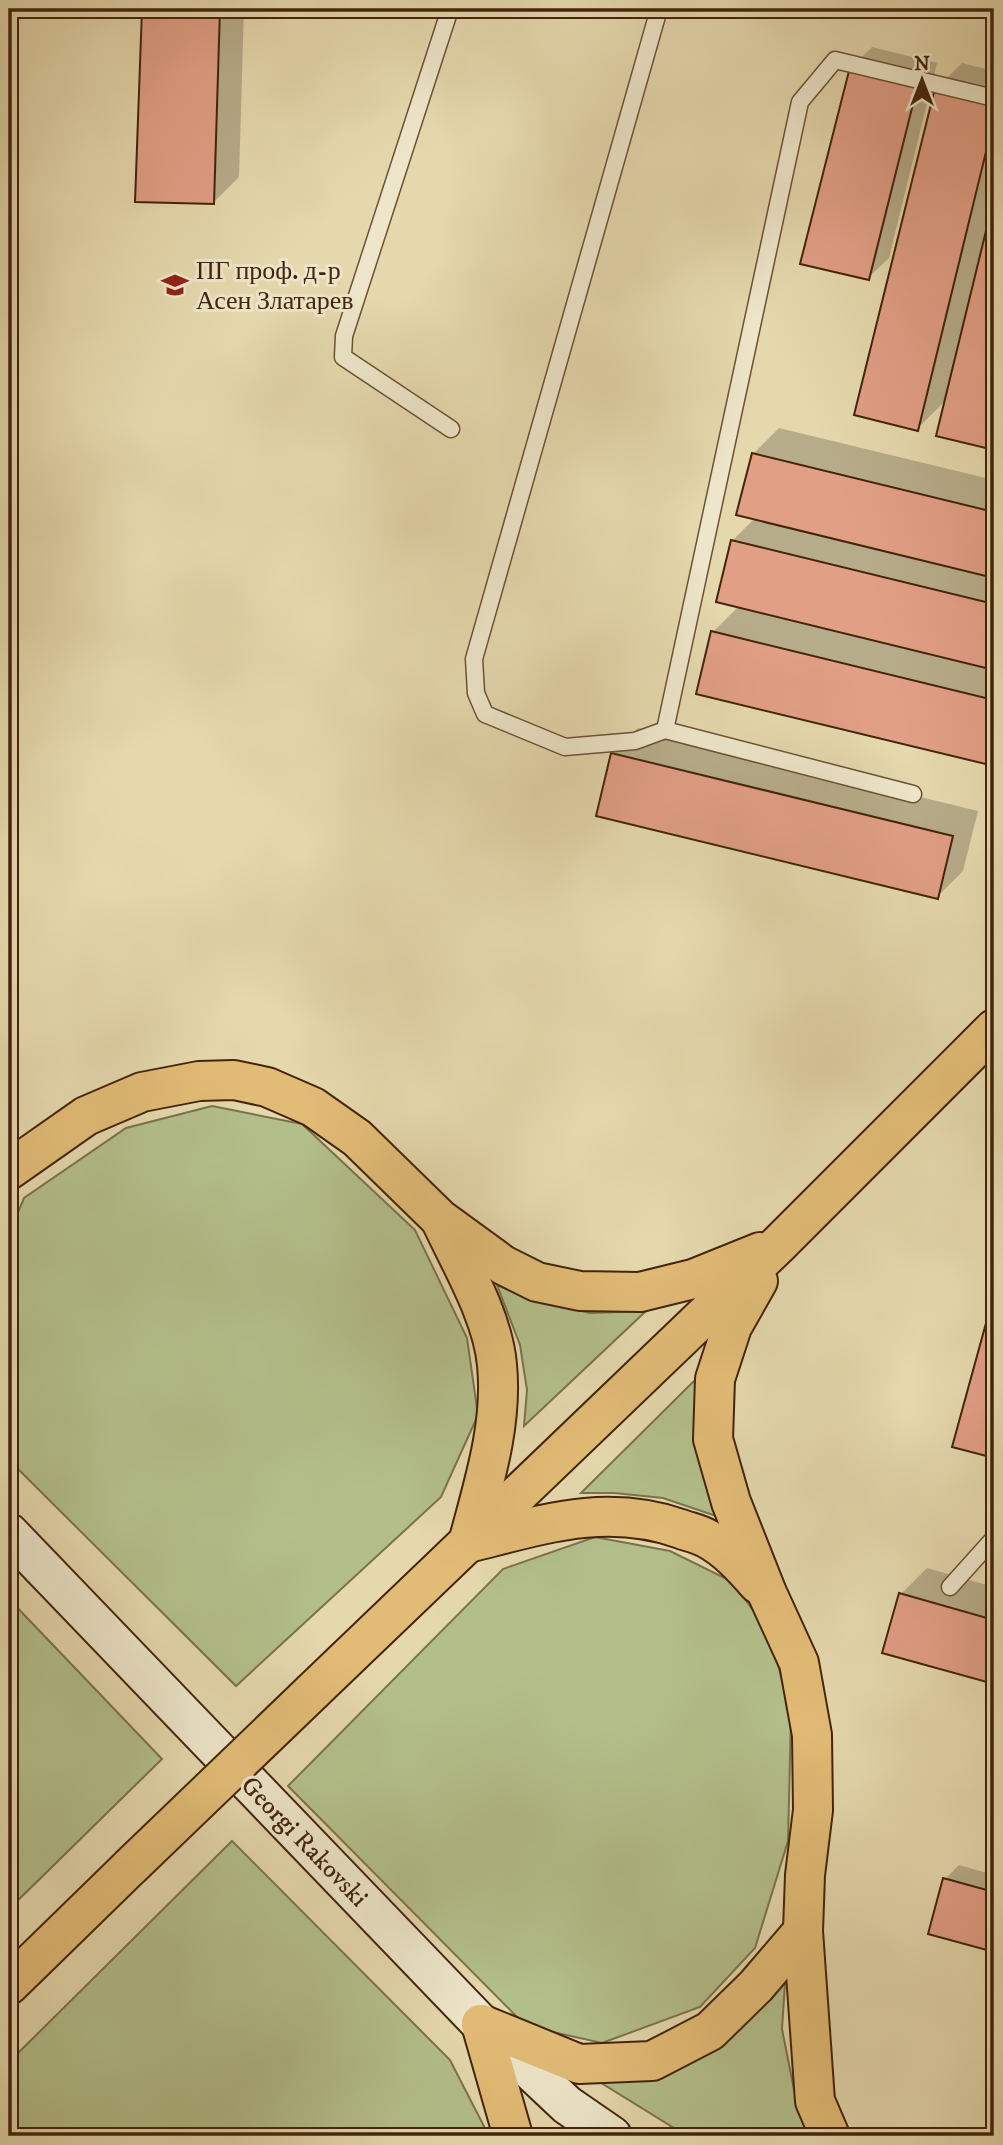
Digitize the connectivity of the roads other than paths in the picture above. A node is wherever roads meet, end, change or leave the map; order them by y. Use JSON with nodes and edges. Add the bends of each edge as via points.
{"nodes":[{"id":1,"x":450,"y":9,"type":"edge"},
{"id":2,"x":659,"y":9,"type":"edge"},
{"id":3,"x":994,"y":98,"type":"edge"},
{"id":4,"x":451,"y":429,"type":"dead end"},
{"id":5,"x":665,"y":730,"type":"junction"},
{"id":6,"x":913,"y":794,"type":"dead end"},
{"id":7,"x":994,"y":1029,"type":"edge"},
{"id":8,"x":15,"y":1174,"type":"edge"},
{"id":9,"x":440,"y":1219,"type":"junction"},
{"id":10,"x":778,"y":1245,"type":"junction"},
{"id":11,"x":9,"y":1533,"type":"edge"},
{"id":12,"x":994,"y":1538,"type":"edge"},
{"id":13,"x":468,"y":1543,"type":"junction"},
{"id":14,"x":950,"y":1587,"type":"dead end"},
{"id":15,"x":767,"y":1593,"type":"junction"},
{"id":16,"x":803,"y":1931,"type":"junction"},
{"id":17,"x":9,"y":1985,"type":"edge"},
{"id":18,"x":481,"y":2024,"type":"junction"},
{"id":19,"x":513,"y":2136,"type":"edge"},
{"id":20,"x":612,"y":2136,"type":"edge"},
{"id":21,"x":830,"y":2136,"type":"edge"}],
"edges":[{"from":1,"to":4,"type":"lane","via":[[344,335],[343,358]]},
{"from":2,"to":5,"type":"lane","via":[[474,659],[476,693],[485,714],[565,747],[635,741]]},
{"from":3,"to":5,"type":"lane","via":[[835,60],[800,102]]},
{"from":5,"to":6,"type":"lane"},
{"from":7,"to":10,"type":"main road"},
{"from":8,"to":9,"type":"main road","via":[[86,1116],[142,1093],[200,1081],[234,1080],[267,1087],[313,1107],[357,1138]]},
{"from":9,"to":10,"type":"main road","via":[[503,1265],[537,1282],[580,1291],[640,1292],[693,1279]]},
{"from":9,"to":13,"type":"main road","via":[[489,1328],[497,1363],[499,1404]]},
{"from":10,"to":13,"type":"main road"},
{"from":10,"to":15,"type":"main road","via":[[732,1327],[715,1379],[713,1427],[731,1502]]},
{"from":11,"to":18,"type":"street","name":"Georgi Rakovski"},
{"from":12,"to":14,"type":"lane"},
{"from":13,"to":15,"type":"main road","via":[[563,1519],[604,1516],[658,1521],[706,1538],[735,1559]]},
{"from":13,"to":17,"type":"main road","bridge":true},
{"from":15,"to":16,"type":"main road","via":[[799,1663],[812,1735],[813,1810]]},
{"from":16,"to":18,"type":"main road","via":[[710,2031],[652,2061],[579,2064]]},
{"from":16,"to":21,"type":"main road","via":[[815,2101]]},
{"from":18,"to":19,"type":"main road"},
{"from":18,"to":20,"type":"street","name":"Georgi Rakovski","via":[[567,2105]]}]}
